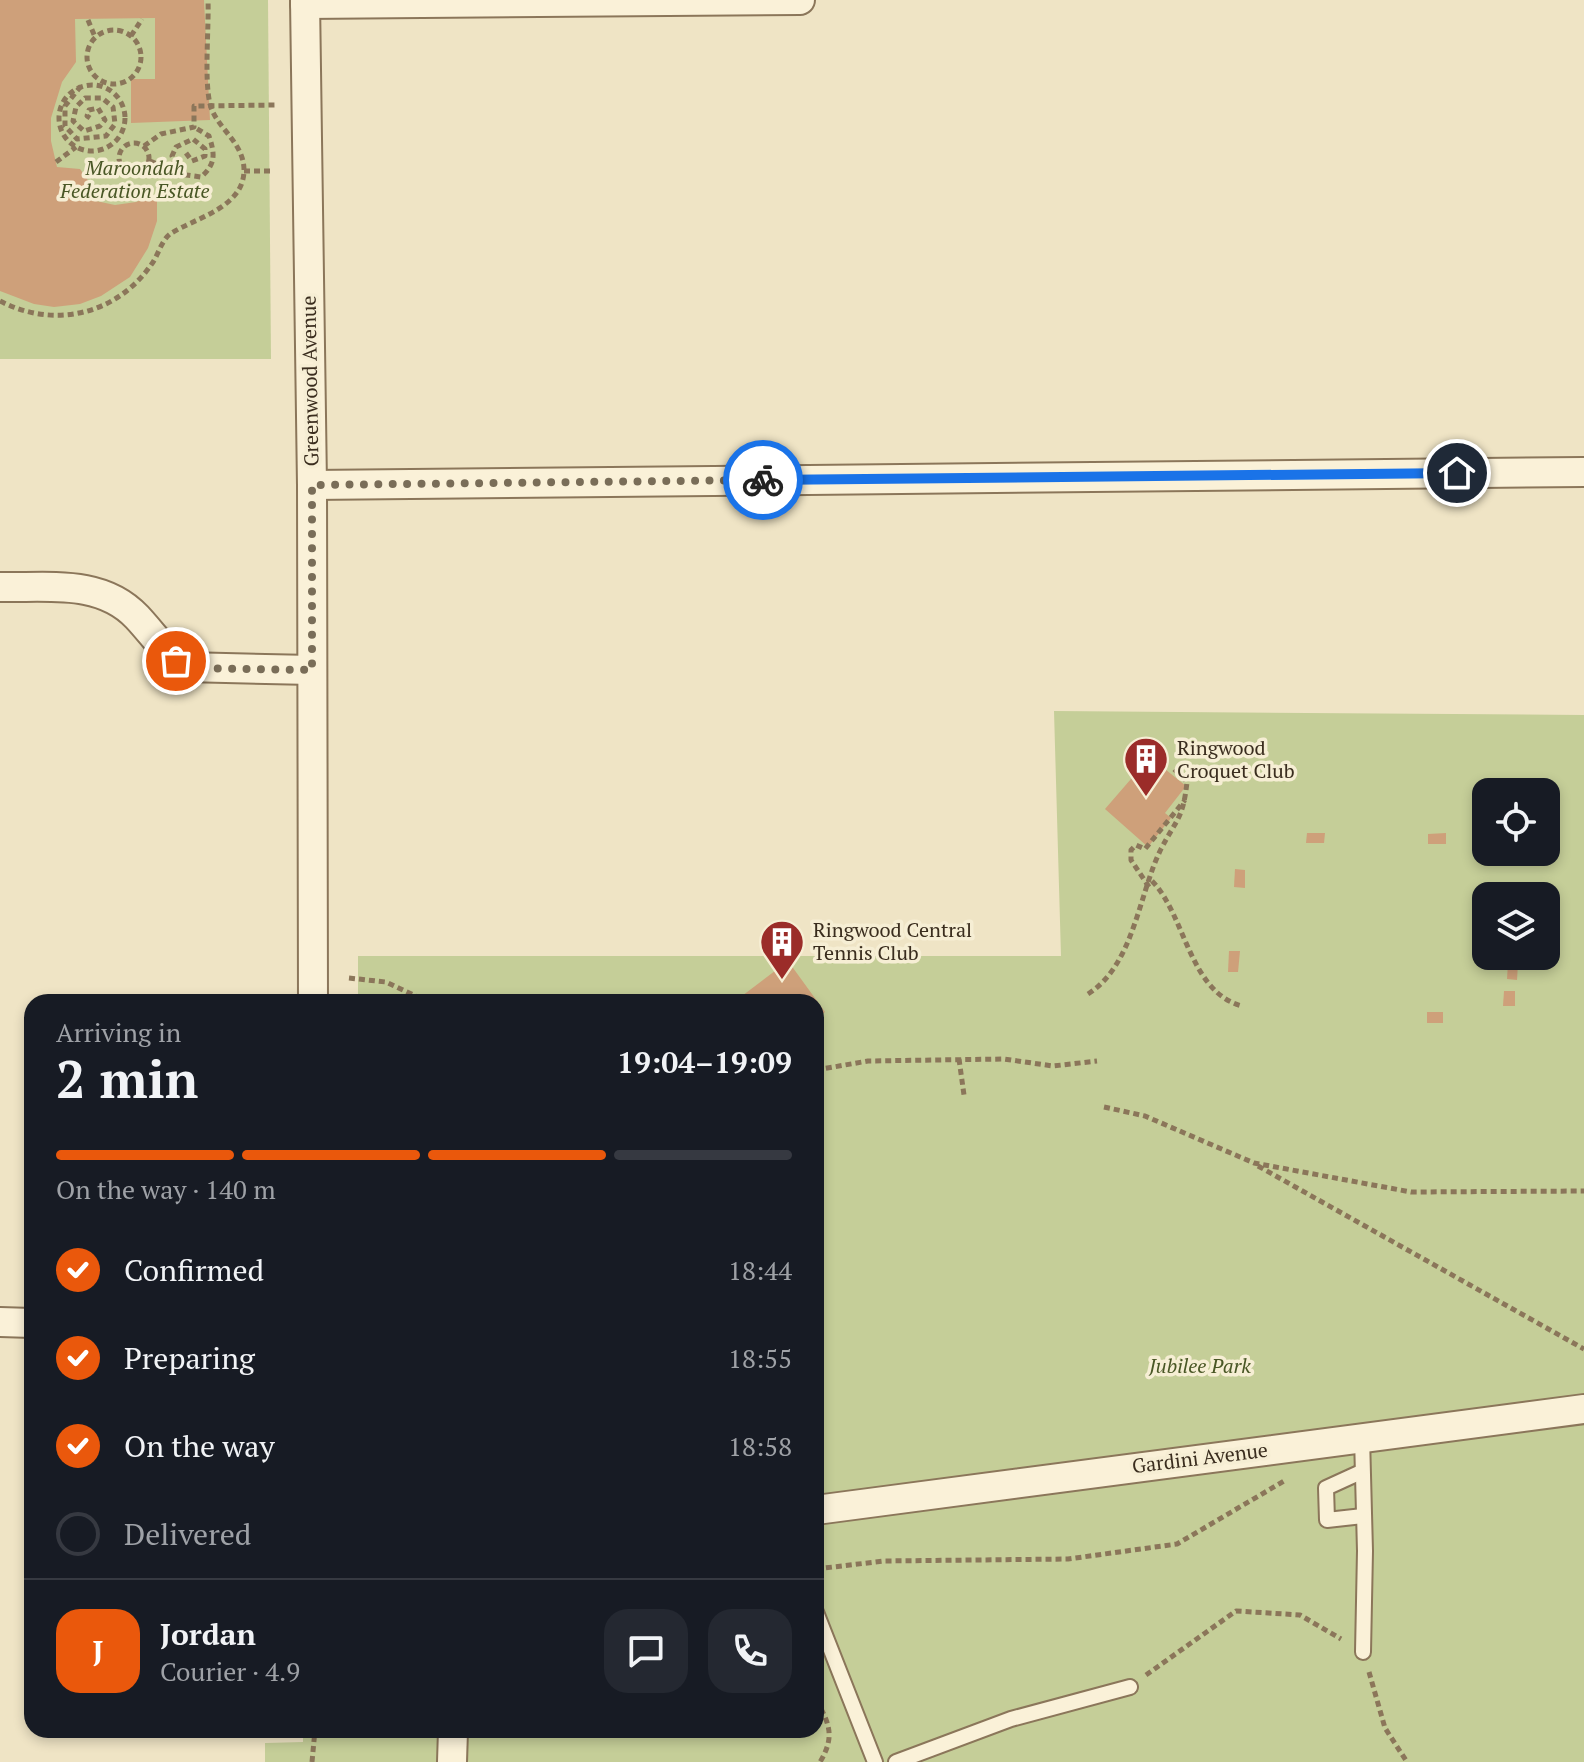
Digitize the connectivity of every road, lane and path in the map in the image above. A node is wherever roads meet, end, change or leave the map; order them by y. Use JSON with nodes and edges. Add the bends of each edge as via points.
{"nodes":[{"id":1,"x":208,"y":0,"type":"edge"},
{"id":2,"x":800,"y":0,"type":"edge"},
{"id":3,"x":305,"y":2,"type":"edge"},
{"id":4,"x":142,"y":19,"type":"dead end"},
{"id":5,"x":88,"y":20,"type":"dead end"},
{"id":6,"x":131,"y":36,"type":"junction"},
{"id":7,"x":96,"y":38,"type":"junction"},
{"id":8,"x":103,"y":84,"type":"junction"},
{"id":9,"x":81,"y":86,"type":"junction"},
{"id":10,"x":58,"y":95,"type":"dead end"},
{"id":11,"x":67,"y":96,"type":"junction"},
{"id":12,"x":307,"y":104,"type":"junction"},
{"id":13,"x":211,"y":106,"type":"junction"},
{"id":14,"x":90,"y":118,"type":"dead end"},
{"id":15,"x":194,"y":127,"type":"junction"},
{"id":16,"x":117,"y":140,"type":"junction"},
{"id":17,"x":144,"y":146,"type":"junction"},
{"id":18,"x":76,"y":147,"type":"junction"},
{"id":19,"x":124,"y":147,"type":"junction"},
{"id":20,"x":186,"y":153,"type":"dead end"},
{"id":21,"x":150,"y":161,"type":"junction"},
{"id":22,"x":56,"y":162,"type":"dead end"},
{"id":23,"x":244,"y":171,"type":"junction"},
{"id":24,"x":274,"y":171,"type":"dead end"},
{"id":25,"x":179,"y":174,"type":"junction"},
{"id":26,"x":0,"y":301,"type":"edge"},
{"id":27,"x":1584,"y":472,"type":"edge"},
{"id":28,"x":312,"y":485,"type":"junction"},
{"id":29,"x":0,"y":587,"type":"edge"},
{"id":30,"x":312,"y":670,"type":"junction"},
{"id":31,"x":1174,"y":769,"type":"dead end"},
{"id":32,"x":1185,"y":799,"type":"junction"},
{"id":33,"x":1150,"y":883,"type":"junction"},
{"id":34,"x":349,"y":978,"type":"dead end"},
{"id":35,"x":313,"y":994,"type":"edge"},
{"id":36,"x":411,"y":994,"type":"edge"},
{"id":37,"x":1088,"y":994,"type":"dead end"},
{"id":38,"x":1242,"y":1006,"type":"dead end"},
{"id":39,"x":959,"y":1059,"type":"junction"},
{"id":40,"x":1097,"y":1061,"type":"dead end"},
{"id":41,"x":824,"y":1070,"type":"edge"},
{"id":42,"x":964,"y":1095,"type":"dead end"},
{"id":43,"x":1104,"y":1107,"type":"dead end"},
{"id":44,"x":1254,"y":1163,"type":"junction"},
{"id":45,"x":1584,"y":1191,"type":"edge"},
{"id":46,"x":0,"y":1322,"type":"edge"},
{"id":47,"x":24,"y":1323,"type":"edge"},
{"id":48,"x":1584,"y":1349,"type":"edge"},
{"id":49,"x":1584,"y":1409,"type":"edge"},
{"id":50,"x":1362,"y":1437,"type":"junction"},
{"id":51,"x":1361,"y":1472,"type":"junction"},
{"id":52,"x":1288,"y":1479,"type":"dead end"},
{"id":53,"x":824,"y":1509,"type":"edge"},
{"id":54,"x":1363,"y":1516,"type":"junction"},
{"id":55,"x":824,"y":1568,"type":"edge"},
{"id":56,"x":824,"y":1632,"type":"edge"},
{"id":57,"x":1363,"y":1652,"type":"junction"},
{"id":58,"x":1130,"y":1687,"type":"joint"},
{"id":59,"x":824,"y":1713,"type":"edge"},
{"id":60,"x":314,"y":1738,"type":"edge"},
{"id":61,"x":453,"y":1738,"type":"edge"},
{"id":62,"x":312,"y":1762,"type":"edge"},
{"id":63,"x":452,"y":1762,"type":"edge"},
{"id":64,"x":820,"y":1762,"type":"edge"},
{"id":65,"x":875,"y":1762,"type":"edge"},
{"id":66,"x":896,"y":1762,"type":"edge"},
{"id":67,"x":1407,"y":1762,"type":"edge"}],
"edges":[{"from":1,"to":13,"type":"path"},
{"from":2,"to":3,"type":"street"},
{"from":3,"to":12,"type":"street","name":"Greenwood Avenue"},
{"from":4,"to":6,"type":"path"},
{"from":5,"to":7,"type":"path"},
{"from":6,"to":7,"type":"path","via":[[113,30]]},
{"from":6,"to":8,"type":"path","via":[[141,51],[138,69],[125,81]]},
{"from":7,"to":8,"type":"path","via":[[88,58]]},
{"from":8,"to":9,"type":"path"},
{"from":8,"to":16,"type":"path","via":[[125,109]]},
{"from":9,"to":11,"type":"path"},
{"from":9,"to":14,"type":"path","via":[[65,106],[69,134],[86,140],[106,136],[115,124],[113,107],[102,98],[85,98],[76,107],[73,121],[78,127],[92,130],[105,120],[98,108],[87,112]]},
{"from":10,"to":11,"type":"path"},
{"from":11,"to":18,"type":"path","via":[[59,121]]},
{"from":12,"to":13,"type":"path"},
{"from":12,"to":28,"type":"street","name":"Greenwood Avenue"},
{"from":13,"to":15,"type":"path","via":[[194,106]]},
{"from":13,"to":23,"type":"path","via":[[234,139]]},
{"from":15,"to":17,"type":"path","via":[[161,134]]},
{"from":15,"to":25,"type":"path","via":[[209,136],[212,166],[201,177]]},
{"from":16,"to":18,"type":"path","via":[[98,150]]},
{"from":16,"to":19,"type":"path"},
{"from":17,"to":19,"type":"path"},
{"from":17,"to":21,"type":"path"},
{"from":18,"to":22,"type":"path"},
{"from":19,"to":21,"type":"path","via":[[120,163],[130,173],[145,170]]},
{"from":20,"to":25,"type":"path","via":[[192,161],[199,160],[205,149],[193,139],[176,147],[172,156]]},
{"from":21,"to":25,"type":"path"},
{"from":23,"to":24,"type":"path"},
{"from":23,"to":26,"type":"path","via":[[223,206],[167,236],[153,264],[129,293],[112,303],[52,317]]},
{"from":27,"to":28,"type":"street"},
{"from":28,"to":30,"type":"street","name":"Greenwood Avenue"},
{"from":29,"to":30,"type":"street","via":[[108,594],[185,667]]},
{"from":30,"to":35,"type":"street","name":"Greenwood Avenue"},
{"from":31,"to":32,"type":"path","via":[[1187,782]]},
{"from":32,"to":33,"type":"path","via":[[1184,813],[1160,851]]},
{"from":32,"to":33,"type":"path","via":[[1145,849],[1136,845],[1131,850],[1131,860]]},
{"from":33,"to":37,"type":"path","via":[[1105,983]]},
{"from":33,"to":38,"type":"path","via":[[1167,900],[1204,976],[1222,998]]},
{"from":34,"to":36,"type":"path","via":[[386,982]]},
{"from":39,"to":40,"type":"path","via":[[1053,1066]]},
{"from":39,"to":41,"type":"path","via":[[868,1061]]},
{"from":39,"to":42,"type":"path"},
{"from":43,"to":44,"type":"path","via":[[1145,1116]]},
{"from":44,"to":45,"type":"path","via":[[1411,1192]]},
{"from":44,"to":48,"type":"path"},
{"from":46,"to":47,"type":"street"},
{"from":49,"to":50,"type":"street","name":"Gardini Avenue"},
{"from":50,"to":51,"type":"lane"},
{"from":50,"to":53,"type":"street","name":"Gardini Avenue"},
{"from":51,"to":54,"type":"lane"},
{"from":51,"to":54,"type":"lane","via":[[1326,1488],[1327,1520]]},
{"from":52,"to":55,"type":"path","via":[[1177,1544],[1068,1559],[884,1561]]},
{"from":54,"to":57,"type":"lane"},
{"from":56,"to":65,"type":"lane"},
{"from":57,"to":58,"type":"path","via":[[1300,1615],[1236,1611]]},
{"from":57,"to":67,"type":"path","via":[[1385,1728]]},
{"from":58,"to":66,"type":"lane","via":[[1011,1719]]},
{"from":59,"to":64,"type":"path","via":[[831,1725],[831,1742]]},
{"from":60,"to":62,"type":"path"},
{"from":61,"to":63,"type":"street"}]}
